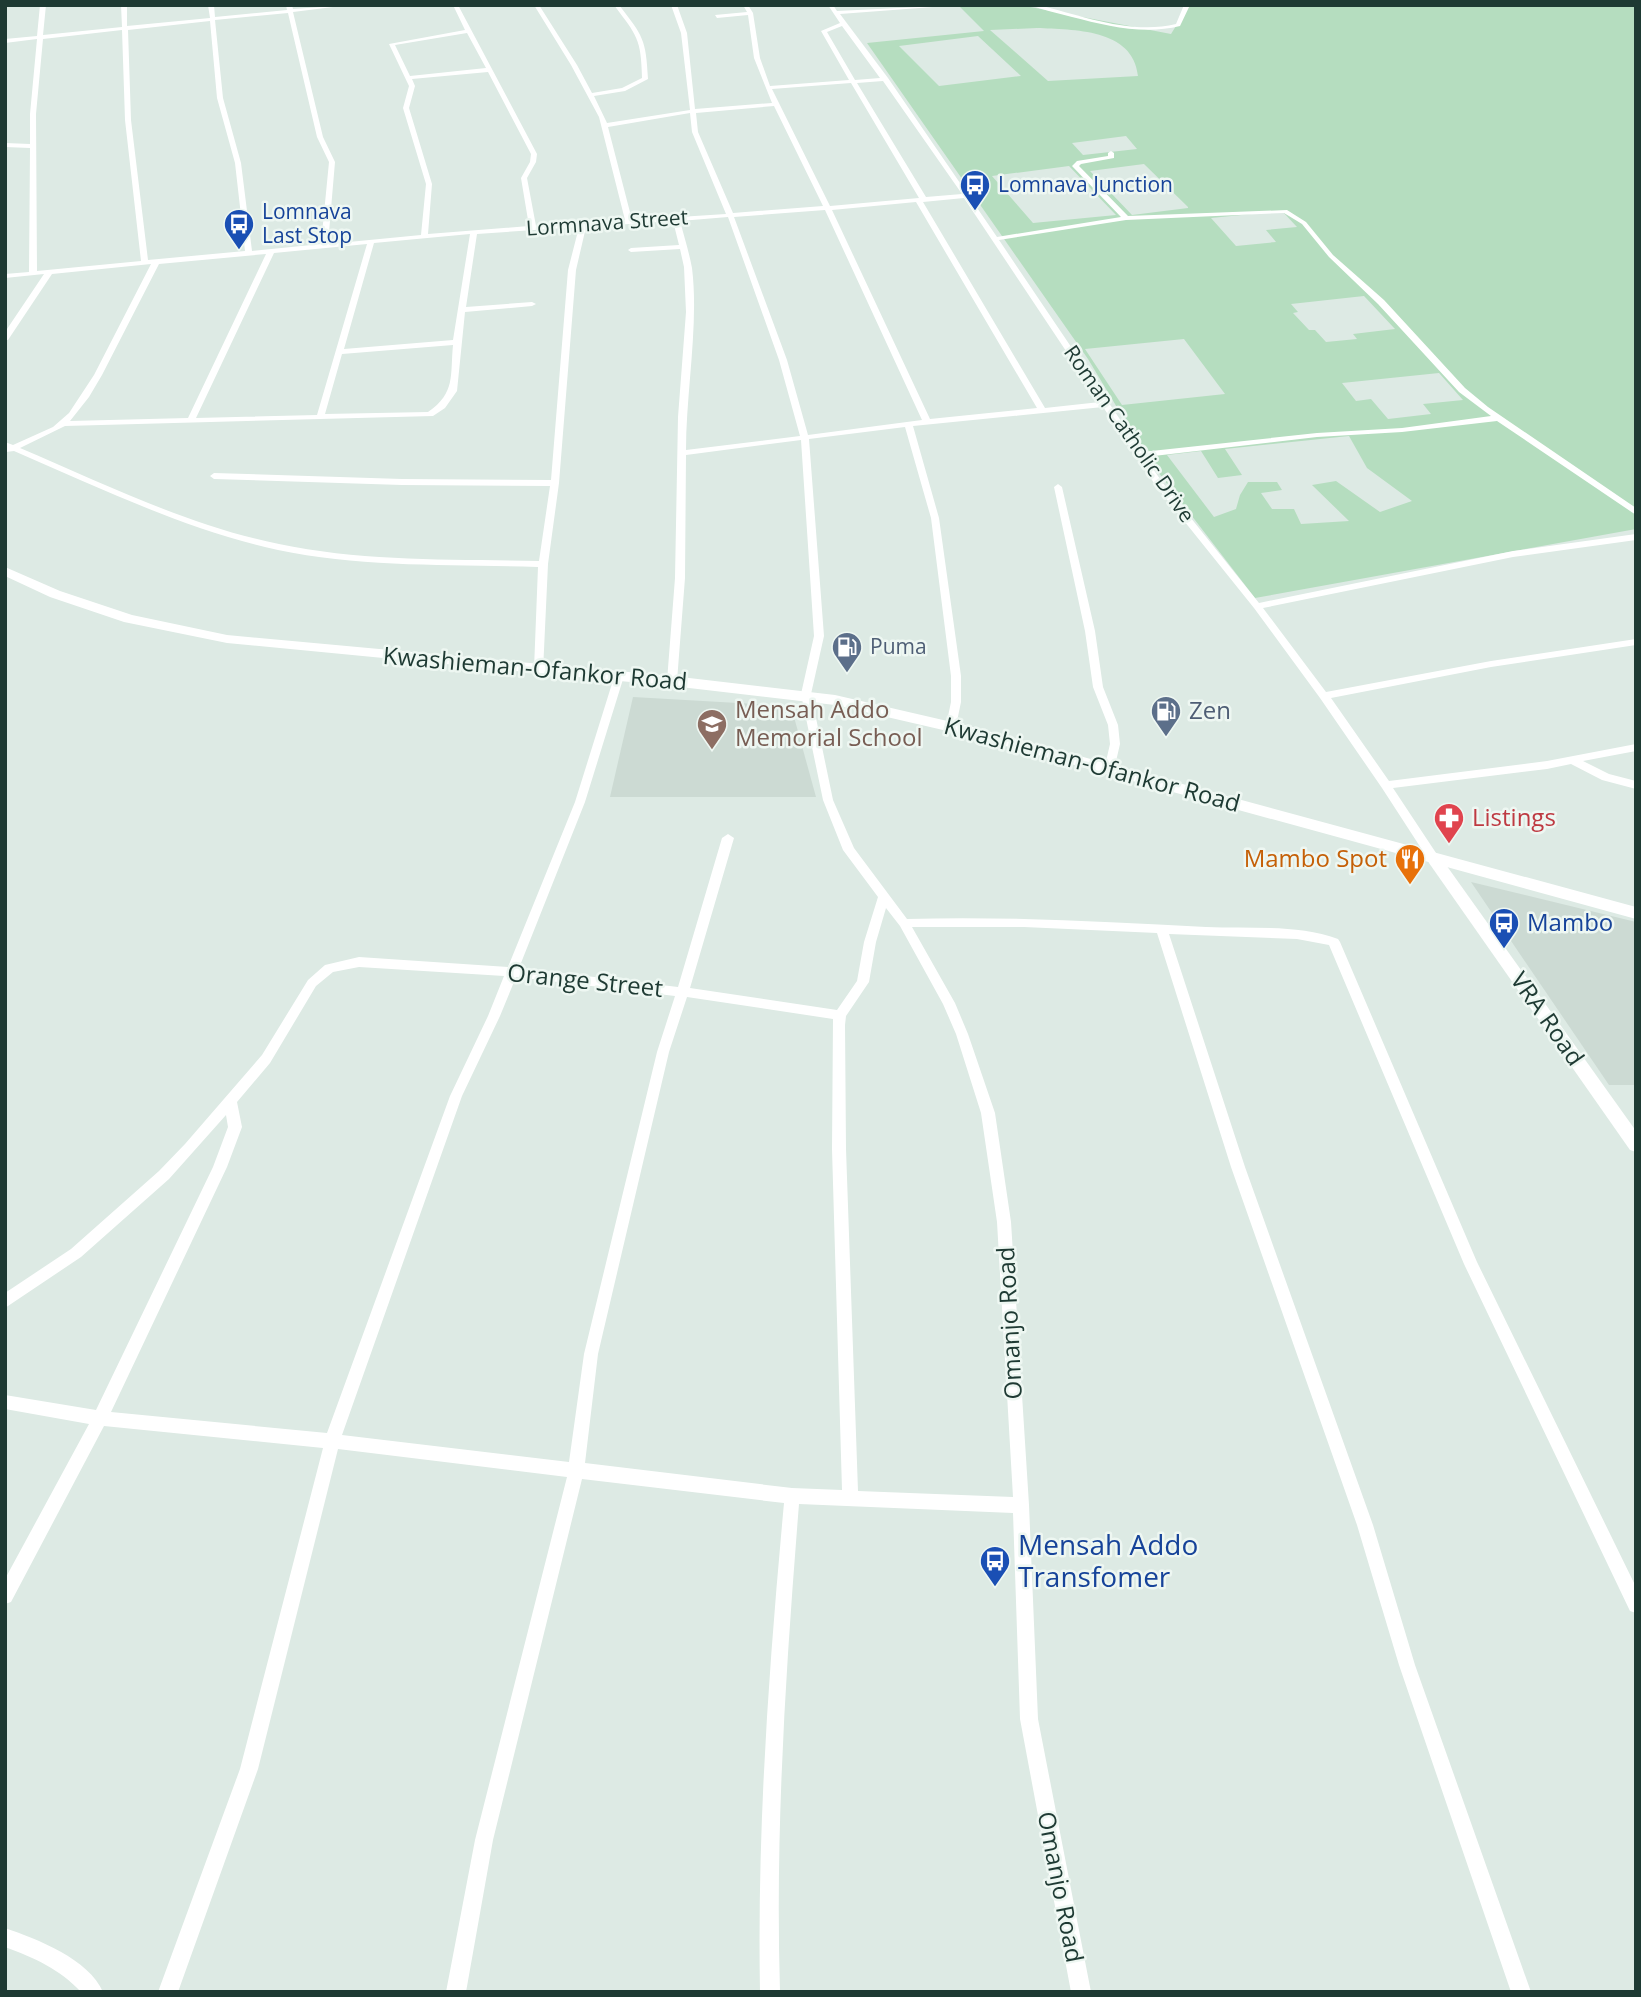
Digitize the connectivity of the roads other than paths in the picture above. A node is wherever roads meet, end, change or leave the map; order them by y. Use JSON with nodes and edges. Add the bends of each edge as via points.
{"nodes":[{"id":1,"x":43,"y":5,"type":"edge"},
{"id":2,"x":124,"y":5,"type":"edge"},
{"id":3,"x":211,"y":5,"type":"edge"},
{"id":4,"x":347,"y":5,"type":"edge"},
{"id":5,"x":455,"y":5,"type":"edge"},
{"id":6,"x":536,"y":5,"type":"edge"},
{"id":7,"x":616,"y":5,"type":"edge"},
{"id":8,"x":674,"y":5,"type":"edge"},
{"id":9,"x":745,"y":5,"type":"edge"},
{"id":10,"x":830,"y":5,"type":"edge"},
{"id":11,"x":957,"y":5,"type":"edge"},
{"id":12,"x":1032,"y":5,"type":"edge"},
{"id":13,"x":1187,"y":5,"type":"edge"},
{"id":14,"x":290,"y":8,"type":"edge"},
{"id":15,"x":750,"y":13,"type":"junction"},
{"id":16,"x":836,"y":13,"type":"junction"},
{"id":17,"x":717,"y":16,"type":"dead end"},
{"id":18,"x":212,"y":19,"type":"junction"},
{"id":19,"x":844,"y":23,"type":"junction"},
{"id":20,"x":123,"y":28,"type":"junction"},
{"id":21,"x":468,"y":31,"type":"junction"},
{"id":22,"x":38,"y":37,"type":"junction"},
{"id":23,"x":5,"y":41,"type":"edge"},
{"id":24,"x":488,"y":70,"type":"junction"},
{"id":25,"x":407,"y":78,"type":"junction"},
{"id":26,"x":886,"y":79,"type":"junction"},
{"id":27,"x":853,"y":81,"type":"junction"},
{"id":28,"x":768,"y":88,"type":"junction"},
{"id":29,"x":589,"y":95,"type":"junction"},
{"id":30,"x":776,"y":104,"type":"junction"},
{"id":31,"x":693,"y":111,"type":"junction"},
{"id":32,"x":606,"y":125,"type":"junction"},
{"id":33,"x":5,"y":145,"type":"edge"},
{"id":34,"x":33,"y":146,"type":"junction"},
{"id":35,"x":1111,"y":153,"type":"dead end"},
{"id":36,"x":966,"y":196,"type":"junction"},
{"id":37,"x":922,"y":200,"type":"junction"},
{"id":38,"x":828,"y":209,"type":"junction"},
{"id":39,"x":730,"y":215,"type":"junction"},
{"id":40,"x":1126,"y":218,"type":"junction"},
{"id":41,"x":676,"y":219,"type":"junction"},
{"id":42,"x":629,"y":222,"type":"junction"},
{"id":43,"x":583,"y":225,"type":"junction"},
{"id":44,"x":533,"y":228,"type":"junction"},
{"id":45,"x":474,"y":232,"type":"junction"},
{"id":46,"x":424,"y":237,"type":"junction"},
{"id":47,"x":994,"y":239,"type":"junction"},
{"id":48,"x":371,"y":242,"type":"junction"},
{"id":49,"x":324,"y":246,"type":"junction"},
{"id":50,"x":683,"y":247,"type":"junction"},
{"id":51,"x":631,"y":250,"type":"dead end"},
{"id":52,"x":271,"y":251,"type":"junction"},
{"id":53,"x":249,"y":253,"type":"junction"},
{"id":54,"x":156,"y":262,"type":"junction"},
{"id":55,"x":145,"y":263,"type":"junction"},
{"id":56,"x":49,"y":273,"type":"junction"},
{"id":57,"x":33,"y":274,"type":"junction"},
{"id":58,"x":5,"y":276,"type":"edge"},
{"id":59,"x":532,"y":304,"type":"dead end"},
{"id":60,"x":461,"y":310,"type":"junction"},
{"id":61,"x":16,"y":323,"type":"junction"},
{"id":62,"x":5,"y":324,"type":"edge"},
{"id":63,"x":5,"y":338,"type":"edge"},
{"id":64,"x":457,"y":342,"type":"junction"},
{"id":65,"x":339,"y":352,"type":"junction"},
{"id":66,"x":1106,"y":404,"type":"junction"},
{"id":67,"x":1043,"y":411,"type":"junction"},
{"id":68,"x":320,"y":417,"type":"junction"},
{"id":69,"x":1498,"y":418,"type":"junction"},
{"id":70,"x":191,"y":420,"type":"junction"},
{"id":71,"x":927,"y":422,"type":"junction"},
{"id":72,"x":64,"y":424,"type":"junction"},
{"id":73,"x":908,"y":424,"type":"junction"},
{"id":74,"x":805,"y":437,"type":"junction"},
{"id":75,"x":8,"y":448,"type":"edge"},
{"id":76,"x":681,"y":453,"type":"junction"},
{"id":77,"x":1139,"y":455,"type":"junction"},
{"id":78,"x":214,"y":476,"type":"dead end"},
{"id":79,"x":555,"y":483,"type":"junction"},
{"id":80,"x":1058,"y":487,"type":"dead end"},
{"id":81,"x":1636,"y":512,"type":"edge"},
{"id":82,"x":1636,"y":537,"type":"edge"},
{"id":83,"x":543,"y":564,"type":"junction"},
{"id":84,"x":5,"y":571,"type":"edge"},
{"id":85,"x":1257,"y":606,"type":"junction"},
{"id":86,"x":1636,"y":642,"type":"edge"},
{"id":87,"x":539,"y":669,"type":"junction"},
{"id":88,"x":619,"y":676,"type":"junction"},
{"id":89,"x":672,"y":681,"type":"junction"},
{"id":90,"x":806,"y":694,"type":"junction"},
{"id":91,"x":1324,"y":696,"type":"junction"},
{"id":92,"x":951,"y":726,"type":"junction"},
{"id":93,"x":1636,"y":747,"type":"edge"},
{"id":94,"x":1574,"y":761,"type":"junction"},
{"id":95,"x":1108,"y":770,"type":"junction"},
{"id":96,"x":1386,"y":785,"type":"junction"},
{"id":97,"x":1636,"y":785,"type":"edge"},
{"id":98,"x":728,"y":838,"type":"dead end"},
{"id":99,"x":1434,"y":859,"type":"junction"},
{"id":100,"x":884,"y":897,"type":"junction"},
{"id":101,"x":1636,"y":913,"type":"edge"},
{"id":102,"x":904,"y":923,"type":"junction"},
{"id":103,"x":1162,"y":929,"type":"junction"},
{"id":104,"x":511,"y":972,"type":"junction"},
{"id":105,"x":682,"y":992,"type":"junction"},
{"id":106,"x":840,"y":1015,"type":"junction"},
{"id":107,"x":231,"y":1102,"type":"junction"},
{"id":108,"x":1636,"y":1145,"type":"edge"},
{"id":109,"x":5,"y":1301,"type":"edge"},
{"id":110,"x":5,"y":1402,"type":"edge"},
{"id":111,"x":100,"y":1418,"type":"junction"},
{"id":112,"x":332,"y":1441,"type":"junction"},
{"id":113,"x":576,"y":1471,"type":"junction"},
{"id":114,"x":792,"y":1496,"type":"junction"},
{"id":115,"x":850,"y":1499,"type":"junction"},
{"id":116,"x":1021,"y":1505,"type":"junction"},
{"id":117,"x":5,"y":1596,"type":"edge"},
{"id":118,"x":1636,"y":1605,"type":"edge"},
{"id":119,"x":5,"y":1937,"type":"edge"},
{"id":120,"x":93,"y":1992,"type":"edge"},
{"id":121,"x":168,"y":1992,"type":"edge"},
{"id":122,"x":456,"y":1992,"type":"edge"},
{"id":123,"x":770,"y":1992,"type":"edge"},
{"id":124,"x":1081,"y":1992,"type":"edge"},
{"id":125,"x":1521,"y":1992,"type":"edge"}],
"edges":[{"from":1,"to":22,"type":"street"},
{"from":2,"to":20,"type":"street"},
{"from":3,"to":18,"type":"street"},
{"from":4,"to":14,"type":"street"},
{"from":5,"to":21,"type":"street"},
{"from":6,"to":29,"type":"street"},
{"from":7,"to":29,"type":"street","via":[[638,33],[645,79],[628,89]]},
{"from":8,"to":31,"type":"street","via":[[684,33]]},
{"from":9,"to":15,"type":"street"},
{"from":10,"to":16,"type":"street","name":"Roman Catholic Drive"},
{"from":11,"to":16,"type":"street"},
{"from":12,"to":13,"type":"street","via":[[1153,29],[1178,24]]},
{"from":14,"to":18,"type":"street"},
{"from":14,"to":49,"type":"street","via":[[320,138],[331,162]]},
{"from":15,"to":17,"type":"street"},
{"from":15,"to":28,"type":"street","via":[[757,58]]},
{"from":16,"to":19,"type":"street","name":"Roman Catholic Drive"},
{"from":18,"to":20,"type":"street"},
{"from":18,"to":53,"type":"street","via":[[220,98],[238,163]]},
{"from":19,"to":26,"type":"street","name":"Roman Catholic Drive"},
{"from":19,"to":27,"type":"street","via":[[824,32]]},
{"from":20,"to":22,"type":"street"},
{"from":20,"to":55,"type":"street","via":[[128,120]]},
{"from":21,"to":24,"type":"street"},
{"from":21,"to":25,"type":"street","via":[[393,43]]},
{"from":22,"to":23,"type":"street"},
{"from":22,"to":34,"type":"street"},
{"from":24,"to":25,"type":"street"},
{"from":24,"to":44,"type":"street","via":[[534,154],[524,178]]},
{"from":25,"to":46,"type":"street","via":[[412,90],[406,108],[429,184]]},
{"from":26,"to":27,"type":"street"},
{"from":26,"to":36,"type":"street","name":"Roman Catholic Drive"},
{"from":27,"to":28,"type":"street"},
{"from":27,"to":37,"type":"street"},
{"from":28,"to":30,"type":"street"},
{"from":29,"to":32,"type":"street"},
{"from":30,"to":31,"type":"street"},
{"from":30,"to":38,"type":"street"},
{"from":31,"to":32,"type":"street"},
{"from":31,"to":39,"type":"street","via":[[695,132]]},
{"from":32,"to":42,"type":"street"},
{"from":33,"to":34,"type":"street"},
{"from":34,"to":57,"type":"street"},
{"from":35,"to":40,"type":"street","via":[[1112,157],[1076,166]]},
{"from":36,"to":37,"type":"street","name":"Lormnava Street"},
{"from":36,"to":47,"type":"street","name":"Roman Catholic Drive"},
{"from":37,"to":38,"type":"street","name":"Lormnava Street"},
{"from":37,"to":67,"type":"street"},
{"from":38,"to":39,"type":"street","name":"Lormnava Street"},
{"from":38,"to":71,"type":"street"},
{"from":39,"to":41,"type":"street","name":"Lormnava Street"},
{"from":39,"to":74,"type":"street","via":[[783,360]]},
{"from":40,"to":47,"type":"street"},
{"from":40,"to":69,"type":"street","via":[[1267,210],[1292,214],[1462,390]]},
{"from":41,"to":42,"type":"street","name":"Lormnava Street"},
{"from":41,"to":50,"type":"street"},
{"from":42,"to":43,"type":"street","name":"Lormnava Street"},
{"from":43,"to":44,"type":"street","name":"Lormnava Street"},
{"from":43,"to":79,"type":"street","via":[[572,270]]},
{"from":44,"to":45,"type":"street","name":"Lormnava Street"},
{"from":45,"to":46,"type":"street","name":"Lormnava Street"},
{"from":45,"to":60,"type":"street"},
{"from":46,"to":48,"type":"street","name":"Lormnava Street"},
{"from":47,"to":66,"type":"street","name":"Roman Catholic Drive"},
{"from":48,"to":49,"type":"street","name":"Lormnava Street"},
{"from":48,"to":65,"type":"street"},
{"from":49,"to":52,"type":"street","name":"Lormnava Street"},
{"from":50,"to":51,"type":"street"},
{"from":50,"to":76,"type":"street","via":[[690,312]]},
{"from":52,"to":53,"type":"street","name":"Lormnava Street"},
{"from":52,"to":70,"type":"street"},
{"from":53,"to":54,"type":"street","name":"Lormnava Street"},
{"from":54,"to":55,"type":"street","name":"Lormnava Street"},
{"from":54,"to":72,"type":"street","via":[[102,367]]},
{"from":55,"to":56,"type":"street","name":"Lormnava Street"},
{"from":56,"to":57,"type":"street","name":"Lormnava Street"},
{"from":56,"to":61,"type":"street"},
{"from":57,"to":58,"type":"street","name":"Lormnava Street"},
{"from":59,"to":60,"type":"street"},
{"from":60,"to":64,"type":"street"},
{"from":61,"to":62,"type":"street"},
{"from":61,"to":63,"type":"street"},
{"from":64,"to":65,"type":"street"},
{"from":64,"to":68,"type":"street","via":[[453,391],[438,410],[419,415]]},
{"from":65,"to":68,"type":"street"},
{"from":66,"to":67,"type":"street"},
{"from":66,"to":77,"type":"street","name":"Roman Catholic Drive"},
{"from":67,"to":71,"type":"street"},
{"from":68,"to":70,"type":"street"},
{"from":69,"to":77,"type":"street"},
{"from":69,"to":81,"type":"street"},
{"from":70,"to":72,"type":"street"},
{"from":71,"to":73,"type":"street"},
{"from":72,"to":75,"type":"street"},
{"from":73,"to":74,"type":"street"},
{"from":73,"to":92,"type":"street","via":[[935,518],[956,676]]},
{"from":74,"to":76,"type":"street"},
{"from":74,"to":90,"type":"street","via":[[819,636]]},
{"from":75,"to":83,"type":"street","via":[[172,515],[279,547],[370,558]]},
{"from":76,"to":89,"type":"street","via":[[680,578]]},
{"from":77,"to":85,"type":"street","name":"Roman Catholic Drive"},
{"from":78,"to":79,"type":"street"},
{"from":79,"to":83,"type":"street"},
{"from":80,"to":95,"type":"street","via":[[1098,687],[1113,724],[1115,744]]},
{"from":82,"to":85,"type":"street","via":[[1513,554]]},
{"from":83,"to":87,"type":"street"},
{"from":84,"to":87,"type":"main road","name":"Kwashieman-Ofankor Road","via":[[55,594],[125,617],[216,638]]},
{"from":85,"to":91,"type":"street","name":"Roman Catholic Drive"},
{"from":86,"to":91,"type":"street"},
{"from":87,"to":88,"type":"main road","name":"Kwashieman-Ofankor Road"},
{"from":88,"to":89,"type":"main road","name":"Kwashieman-Ofankor Road"},
{"from":88,"to":104,"type":"street","via":[[580,802]]},
{"from":89,"to":90,"type":"main road","name":"Kwashieman-Ofankor Road"},
{"from":90,"to":92,"type":"main road","name":"Kwashieman-Ofankor Road"},
{"from":90,"to":100,"type":"street","name":"Omanjo Road","via":[[820,772],[838,828]]},
{"from":91,"to":96,"type":"street","name":"Roman Catholic Drive"},
{"from":92,"to":95,"type":"main road","name":"Kwashieman-Ofankor Road"},
{"from":93,"to":94,"type":"street"},
{"from":94,"to":96,"type":"street"},
{"from":94,"to":97,"type":"street"},
{"from":95,"to":99,"type":"main road","name":"Kwashieman-Ofankor Road"},
{"from":96,"to":99,"type":"street","name":"Roman Catholic Drive"},
{"from":98,"to":105,"type":"street"},
{"from":99,"to":101,"type":"main road","name":"Kwashieman-Ofankor Road"},
{"from":99,"to":108,"type":"street","name":"VRA Road"},
{"from":100,"to":102,"type":"street","name":"Omanjo Road"},
{"from":100,"to":106,"type":"street","via":[[863,982]]},
{"from":102,"to":103,"type":"street","via":[[980,920]]},
{"from":102,"to":116,"type":"street","name":"Omanjo Road","via":[[949,1003],[988,1113],[1004,1222]]},
{"from":103,"to":118,"type":"street","via":[[1280,935],[1331,940],[1337,946],[1471,1264]]},
{"from":103,"to":125,"type":"street","via":[[1237,1167],[1361,1512],[1407,1665]]},
{"from":104,"to":105,"type":"street","name":"Orange Street"},
{"from":104,"to":107,"type":"street","name":"Orange Street","via":[[368,962],[329,968],[312,983],[282,1035]]},
{"from":104,"to":112,"type":"street","via":[[456,1096]]},
{"from":105,"to":106,"type":"street","name":"Orange Street"},
{"from":105,"to":113,"type":"street","via":[[663,1052],[591,1354]]},
{"from":106,"to":115,"type":"street","via":[[839,1149]]},
{"from":107,"to":109,"type":"street","via":[[122,1213],[76,1253]]},
{"from":107,"to":111,"type":"street","via":[[232,1139]]},
{"from":110,"to":111,"type":"street"},
{"from":111,"to":112,"type":"street"},
{"from":111,"to":117,"type":"street"},
{"from":112,"to":113,"type":"street"},
{"from":112,"to":121,"type":"street","via":[[249,1769]]},
{"from":113,"to":114,"type":"street"},
{"from":113,"to":122,"type":"street","via":[[484,1839]]},
{"from":114,"to":115,"type":"street"},
{"from":114,"to":123,"type":"street","via":[[776,1709]]},
{"from":115,"to":116,"type":"street"},
{"from":116,"to":124,"type":"street","name":"Omanjo Road","via":[[1029,1719]]},
{"from":119,"to":120,"type":"street","via":[[47,1955],[88,1983]]}]}
